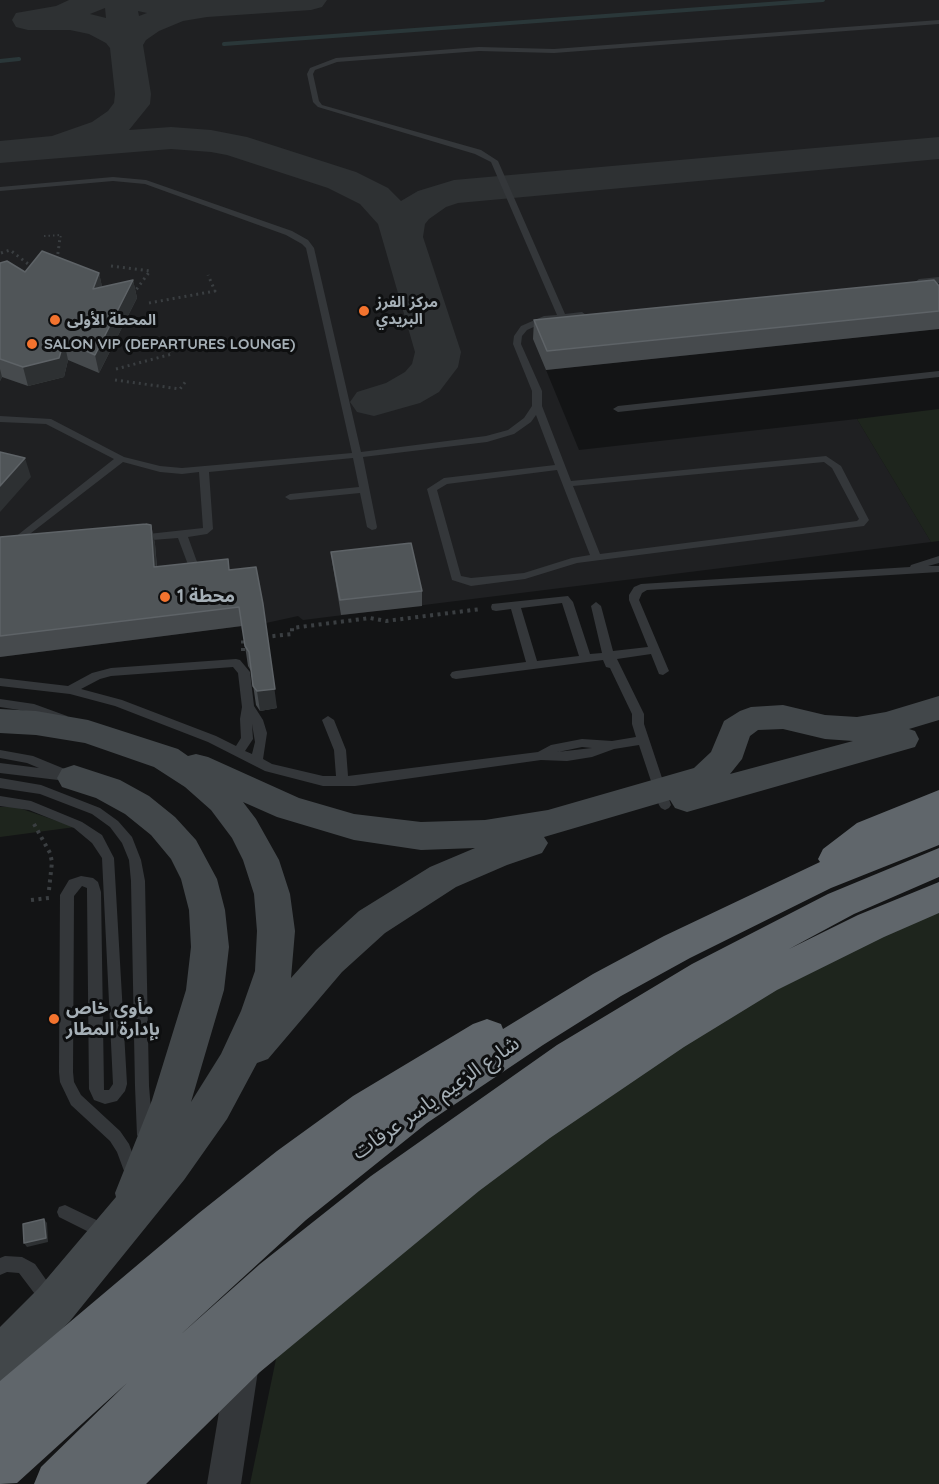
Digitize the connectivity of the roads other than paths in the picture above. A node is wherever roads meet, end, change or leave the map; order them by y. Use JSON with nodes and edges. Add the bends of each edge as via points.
{"nodes":[{"id":1,"x":939,"y":22,"type":"edge"},
{"id":2,"x":0,"y":189,"type":"edge"},
{"id":3,"x":939,"y":280,"type":"edge"},
{"id":4,"x":904,"y":284,"type":"edge"},
{"id":5,"x":598,"y":314,"type":"edge"},
{"id":6,"x":562,"y":317,"type":"junction"},
{"id":7,"x":939,"y":374,"type":"edge"},
{"id":8,"x":537,"y":406,"type":"junction"},
{"id":9,"x":618,"y":409,"type":"dead end"},
{"id":10,"x":0,"y":419,"type":"edge"},
{"id":11,"x":358,"y":455,"type":"junction"},
{"id":12,"x":121,"y":459,"type":"junction"},
{"id":13,"x":561,"y":467,"type":"junction"},
{"id":14,"x":204,"y":471,"type":"junction"},
{"id":15,"x":567,"y":484,"type":"junction"},
{"id":16,"x":365,"y":489,"type":"junction"},
{"id":17,"x":290,"y":496,"type":"dead end"},
{"id":18,"x":372,"y":527,"type":"dead end"},
{"id":19,"x":182,"y":534,"type":"junction"},
{"id":20,"x":122,"y":540,"type":"edge"},
{"id":21,"x":27,"y":549,"type":"edge"},
{"id":22,"x":2,"y":553,"type":"edge"},
{"id":23,"x":596,"y":557,"type":"junction"},
{"id":24,"x":939,"y":559,"type":"edge"},
{"id":25,"x":939,"y":569,"type":"edge"},
{"id":26,"x":195,"y":570,"type":"edge"},
{"id":27,"x":901,"y":572,"type":"junction"},
{"id":28,"x":514,"y":605,"type":"junction"},
{"id":29,"x":596,"y":606,"type":"dead end"},
{"id":30,"x":496,"y":607,"type":"road end"},
{"id":31,"x":655,"y":651,"type":"junction"},
{"id":32,"x":610,"y":656,"type":"junction"},
{"id":33,"x":586,"y":659,"type":"junction"},
{"id":34,"x":532,"y":665,"type":"junction"},
{"id":35,"x":663,"y":671,"type":"dead end"},
{"id":36,"x":456,"y":675,"type":"dead end"},
{"id":37,"x":0,"y":682,"type":"edge"},
{"id":38,"x":70,"y":690,"type":"junction"},
{"id":39,"x":0,"y":703,"type":"edge"},
{"id":40,"x":248,"y":707,"type":"junction"},
{"id":41,"x":939,"y":708,"type":"edge"},
{"id":42,"x":328,"y":720,"type":"dead end"},
{"id":43,"x":0,"y":721,"type":"edge"},
{"id":44,"x":939,"y":729,"type":"edge"},
{"id":45,"x":88,"y":732,"type":"junction"},
{"id":46,"x":643,"y":740,"type":"junction"},
{"id":47,"x":238,"y":752,"type":"junction"},
{"id":48,"x":0,"y":754,"type":"edge"},
{"id":49,"x":166,"y":759,"type":"junction"},
{"id":50,"x":256,"y":762,"type":"junction"},
{"id":51,"x":0,"y":768,"type":"edge"},
{"id":52,"x":342,"y":782,"type":"junction"},
{"id":53,"x":0,"y":783,"type":"edge"},
{"id":54,"x":58,"y":784,"type":"junction"},
{"id":55,"x":663,"y":798,"type":"junction"},
{"id":56,"x":0,"y":801,"type":"edge"},
{"id":57,"x":939,"y":802,"type":"edge"},
{"id":58,"x":31,"y":806,"type":"junction"},
{"id":59,"x":939,"y":831,"type":"edge"},
{"id":60,"x":939,"y":862,"type":"edge"},
{"id":61,"x":818,"y":878,"type":"junction"},
{"id":62,"x":939,"y":897,"type":"edge"},
{"id":63,"x":608,"y":985,"type":"junction"},
{"id":64,"x":236,"y":1065,"type":"junction"},
{"id":65,"x":148,"y":1160,"type":"junction"},
{"id":66,"x":65,"y":1212,"type":"dead end"},
{"id":67,"x":125,"y":1216,"type":"junction"},
{"id":68,"x":0,"y":1267,"type":"edge"},
{"id":69,"x":54,"y":1305,"type":"junction"},
{"id":70,"x":244,"y":1356,"type":"junction"},
{"id":71,"x":0,"y":1360,"type":"edge"},
{"id":72,"x":0,"y":1412,"type":"edge"},
{"id":73,"x":0,"y":1466,"type":"edge"},
{"id":74,"x":58,"y":1484,"type":"edge"},
{"id":75,"x":112,"y":1484,"type":"edge"},
{"id":76,"x":224,"y":1484,"type":"edge"}],
"edges":[{"from":1,"to":6,"type":"lane","via":[[554,51],[479,49],[336,60],[312,69],[316,102],[320,106],[478,152],[494,161]]},
{"from":2,"to":11,"type":"lane","via":[[113,179],[146,182],[298,237],[310,248]]},
{"from":3,"to":4,"type":"lane"},
{"from":5,"to":6,"type":"lane"},
{"from":6,"to":8,"type":"lane","via":[[534,322],[518,336],[517,344],[537,391]]},
{"from":7,"to":9,"type":"lane"},
{"from":8,"to":11,"type":"lane","via":[[528,420],[511,432],[487,439]]},
{"from":8,"to":13,"type":"lane"},
{"from":10,"to":12,"type":"lane","via":[[48,421]]},
{"from":11,"to":14,"type":"lane"},
{"from":11,"to":16,"type":"lane"},
{"from":12,"to":14,"type":"lane","via":[[159,470]]},
{"from":12,"to":22,"type":"lane"},
{"from":13,"to":15,"type":"lane"},
{"from":13,"to":23,"type":"lane","via":[[437,484],[432,496],[453,573],[456,578],[471,582],[525,576],[561,563]]},
{"from":14,"to":19,"type":"lane","via":[[208,529]]},
{"from":15,"to":23,"type":"lane"},
{"from":15,"to":23,"type":"lane","via":[[826,459],[836,466],[864,520],[860,524]]},
{"from":16,"to":17,"type":"lane"},
{"from":16,"to":18,"type":"lane"},
{"from":19,"to":20,"type":"lane"},
{"from":19,"to":26,"type":"lane"},
{"from":21,"to":22,"type":"lane"},
{"from":24,"to":27,"type":"lane"},
{"from":25,"to":27,"type":"lane"},
{"from":27,"to":31,"type":"lane","via":[[645,587],[634,595],[634,600]]},
{"from":28,"to":30,"type":"lane"},
{"from":28,"to":33,"type":"lane","via":[[557,599],[568,602]]},
{"from":28,"to":34,"type":"lane"},
{"from":29,"to":32,"type":"lane"},
{"from":31,"to":32,"type":"lane"},
{"from":31,"to":35,"type":"lane"},
{"from":32,"to":33,"type":"lane"},
{"from":32,"to":46,"type":"lane","via":[[612,672]]},
{"from":33,"to":34,"type":"lane"},
{"from":34,"to":36,"type":"lane"},
{"from":37,"to":38,"type":"lane"},
{"from":38,"to":40,"type":"lane","via":[[96,676],[125,670],[228,662],[236,663],[244,672]]},
{"from":38,"to":47,"type":"lane","via":[[166,720]]},
{"from":39,"to":45,"type":"lane","via":[[34,708]]},
{"from":40,"to":47,"type":"lane","via":[[247,739]]},
{"from":40,"to":50,"type":"lane","via":[[261,733]]},
{"from":41,"to":55,"type":"street","via":[[857,729],[772,716],[751,719],[736,729],[725,759],[713,772]]},
{"from":42,"to":52,"type":"lane","via":[[340,750]]},
{"from":43,"to":45,"type":"street"},
{"from":44,"to":55,"type":"street"},
{"from":45,"to":49,"type":"street"},
{"from":46,"to":52,"type":"lane","via":[[576,756],[542,756]]},
{"from":46,"to":55,"type":"lane"},
{"from":47,"to":50,"type":"lane"},
{"from":48,"to":54,"type":"lane","via":[[29,759]]},
{"from":49,"to":55,"type":"street","via":[[200,767],[320,818],[421,836],[517,830]]},
{"from":49,"to":64,"type":"street","via":[[197,778],[223,801],[261,860],[272,894],[276,931],[274,970]]},
{"from":50,"to":52,"type":"lane","via":[[305,778]]},
{"from":51,"to":54,"type":"lane"},
{"from":53,"to":54,"type":"lane"},
{"from":54,"to":58,"type":"lane"},
{"from":54,"to":65,"type":"lane","via":[[114,824],[135,860]]},
{"from":54,"to":65,"type":"street","via":[[108,789],[163,826],[199,879],[207,910],[210,947],[205,990],[172,1100]]},
{"from":55,"to":64,"type":"street","via":[[494,855],[418,891],[372,922],[329,961]]},
{"from":56,"to":58,"type":"lane"},
{"from":57,"to":61,"type":"highway","via":[[869,833]]},
{"from":58,"to":67,"type":"lane","via":[[63,817],[88,832],[108,858],[118,1091],[105,1097],[96,1089],[94,892],[88,882],[74,884],[68,895],[66,1072],[76,1100],[124,1149],[133,1182]]},
{"from":59,"to":61,"type":"highway","name":"شارع الزعيم ياسر عرفات"},
{"from":60,"to":74,"type":"highway","via":[[841,904],[705,975],[506,1102],[386,1190],[276,1280],[160,1384]]},
{"from":61,"to":63,"type":"highway","name":"شارع الزعيم ياسر عرفات"},
{"from":62,"to":70,"type":"highway","via":[[764,979],[603,1078],[464,1177]]},
{"from":63,"to":72,"type":"highway","via":[[509,1024],[367,1109],[214,1228]]},
{"from":63,"to":73,"type":"highway","name":"شارع الزعيم ياسر عرفات","via":[[413,1110],[291,1206]]},
{"from":64,"to":67,"type":"street","via":[[213,1107]]},
{"from":65,"to":67,"type":"street"},
{"from":66,"to":67,"type":"lane"},
{"from":67,"to":69,"type":"street"},
{"from":68,"to":69,"type":"lane","via":[[22,1265]]},
{"from":69,"to":71,"type":"street"},
{"from":70,"to":75,"type":"highway"},
{"from":70,"to":76,"type":"street"}]}
